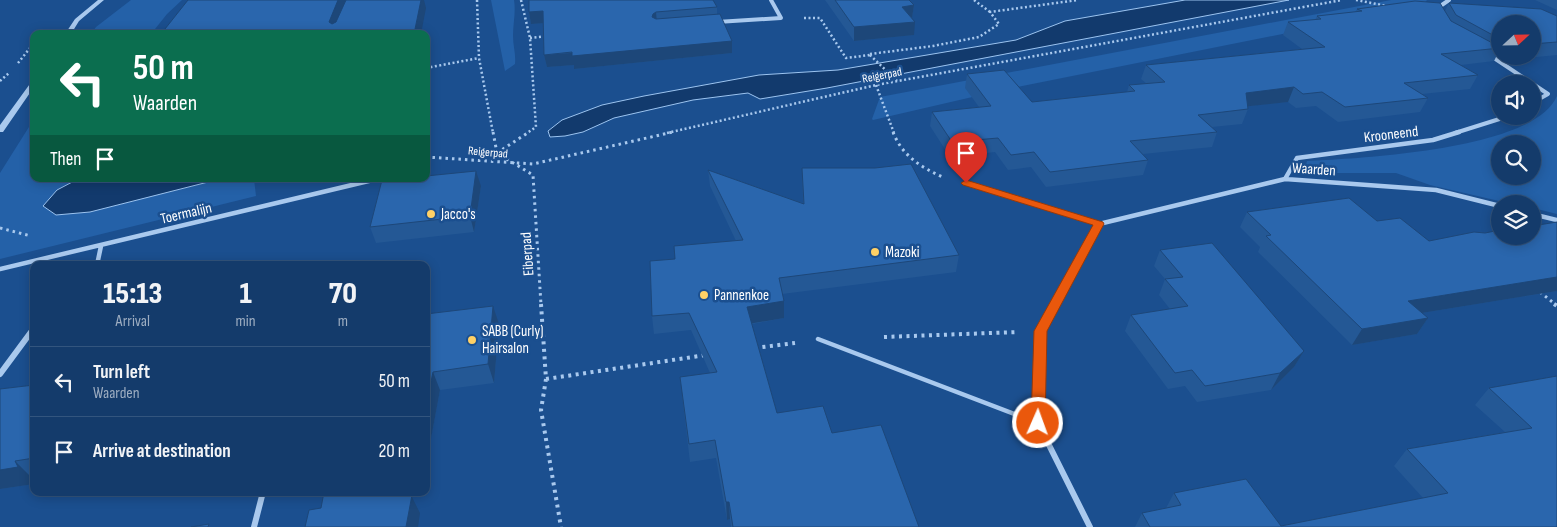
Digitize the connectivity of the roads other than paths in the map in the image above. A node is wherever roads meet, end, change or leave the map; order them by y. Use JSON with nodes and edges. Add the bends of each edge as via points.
{"nodes":[{"id":1,"x":101,"y":0,"type":"edge"},
{"id":2,"x":771,"y":0,"type":"edge"},
{"id":3,"x":1449,"y":0,"type":"edge"},
{"id":4,"x":1436,"y":16,"type":"edge"},
{"id":5,"x":712,"y":23,"type":"edge"},
{"id":6,"x":71,"y":30,"type":"edge"},
{"id":7,"x":1485,"y":52,"type":"edge"},
{"id":8,"x":1520,"y":75,"type":"edge"},
{"id":9,"x":30,"y":88,"type":"edge"},
{"id":10,"x":1541,"y":89,"type":"edge"},
{"id":11,"x":1541,"y":98,"type":"edge"},
{"id":12,"x":1491,"y":122,"type":"edge"},
{"id":13,"x":0,"y":130,"type":"edge"},
{"id":14,"x":1285,"y":179,"type":"junction"},
{"id":15,"x":371,"y":182,"type":"edge"},
{"id":16,"x":966,"y":183,"type":"road end"},
{"id":17,"x":1491,"y":204,"type":"edge"},
{"id":18,"x":1541,"y":216,"type":"edge"},
{"id":19,"x":1557,"y":220,"type":"edge"},
{"id":20,"x":1099,"y":224,"type":"junction"},
{"id":21,"x":101,"y":246,"type":"junction"},
{"id":22,"x":35,"y":261,"type":"edge"},
{"id":23,"x":98,"y":261,"type":"edge"},
{"id":24,"x":30,"y":262,"type":"edge"},
{"id":25,"x":0,"y":269,"type":"edge"},
{"id":26,"x":30,"y":333,"type":"edge"},
{"id":27,"x":818,"y":339,"type":"road end"},
{"id":28,"x":0,"y":374,"type":"edge"},
{"id":29,"x":1038,"y":423,"type":"junction"},
{"id":30,"x":263,"y":496,"type":"edge"},
{"id":31,"x":254,"y":527,"type":"edge"},
{"id":32,"x":1090,"y":527,"type":"edge"}],
"edges":[{"from":1,"to":6,"type":"street","via":[[77,20]]},
{"from":2,"to":5,"type":"street","via":[[781,18]]},
{"from":3,"to":4,"type":"street","via":[[1434,10]]},
{"from":7,"to":8,"type":"street"},
{"from":9,"to":13,"type":"street"},
{"from":10,"to":11,"type":"street","via":[[1548,94]]},
{"from":12,"to":14,"type":"street","name":"Krooneend","via":[[1433,140],[1297,158]]},
{"from":14,"to":17,"type":"street","name":"Waarden","via":[[1436,190]]},
{"from":14,"to":20,"type":"street","name":"Waarden"},
{"from":15,"to":21,"type":"street","name":"Toermalijn"},
{"from":16,"to":20,"type":"street"},
{"from":18,"to":19,"type":"street"},
{"from":20,"to":29,"type":"street","via":[[1041,331]]},
{"from":21,"to":22,"type":"street","name":"Toermalijn"},
{"from":21,"to":23,"type":"street"},
{"from":24,"to":25,"type":"street","name":"Toermalijn"},
{"from":26,"to":28,"type":"street"},
{"from":27,"to":29,"type":"lane"},
{"from":29,"to":32,"type":"street"},
{"from":30,"to":31,"type":"street"}]}
